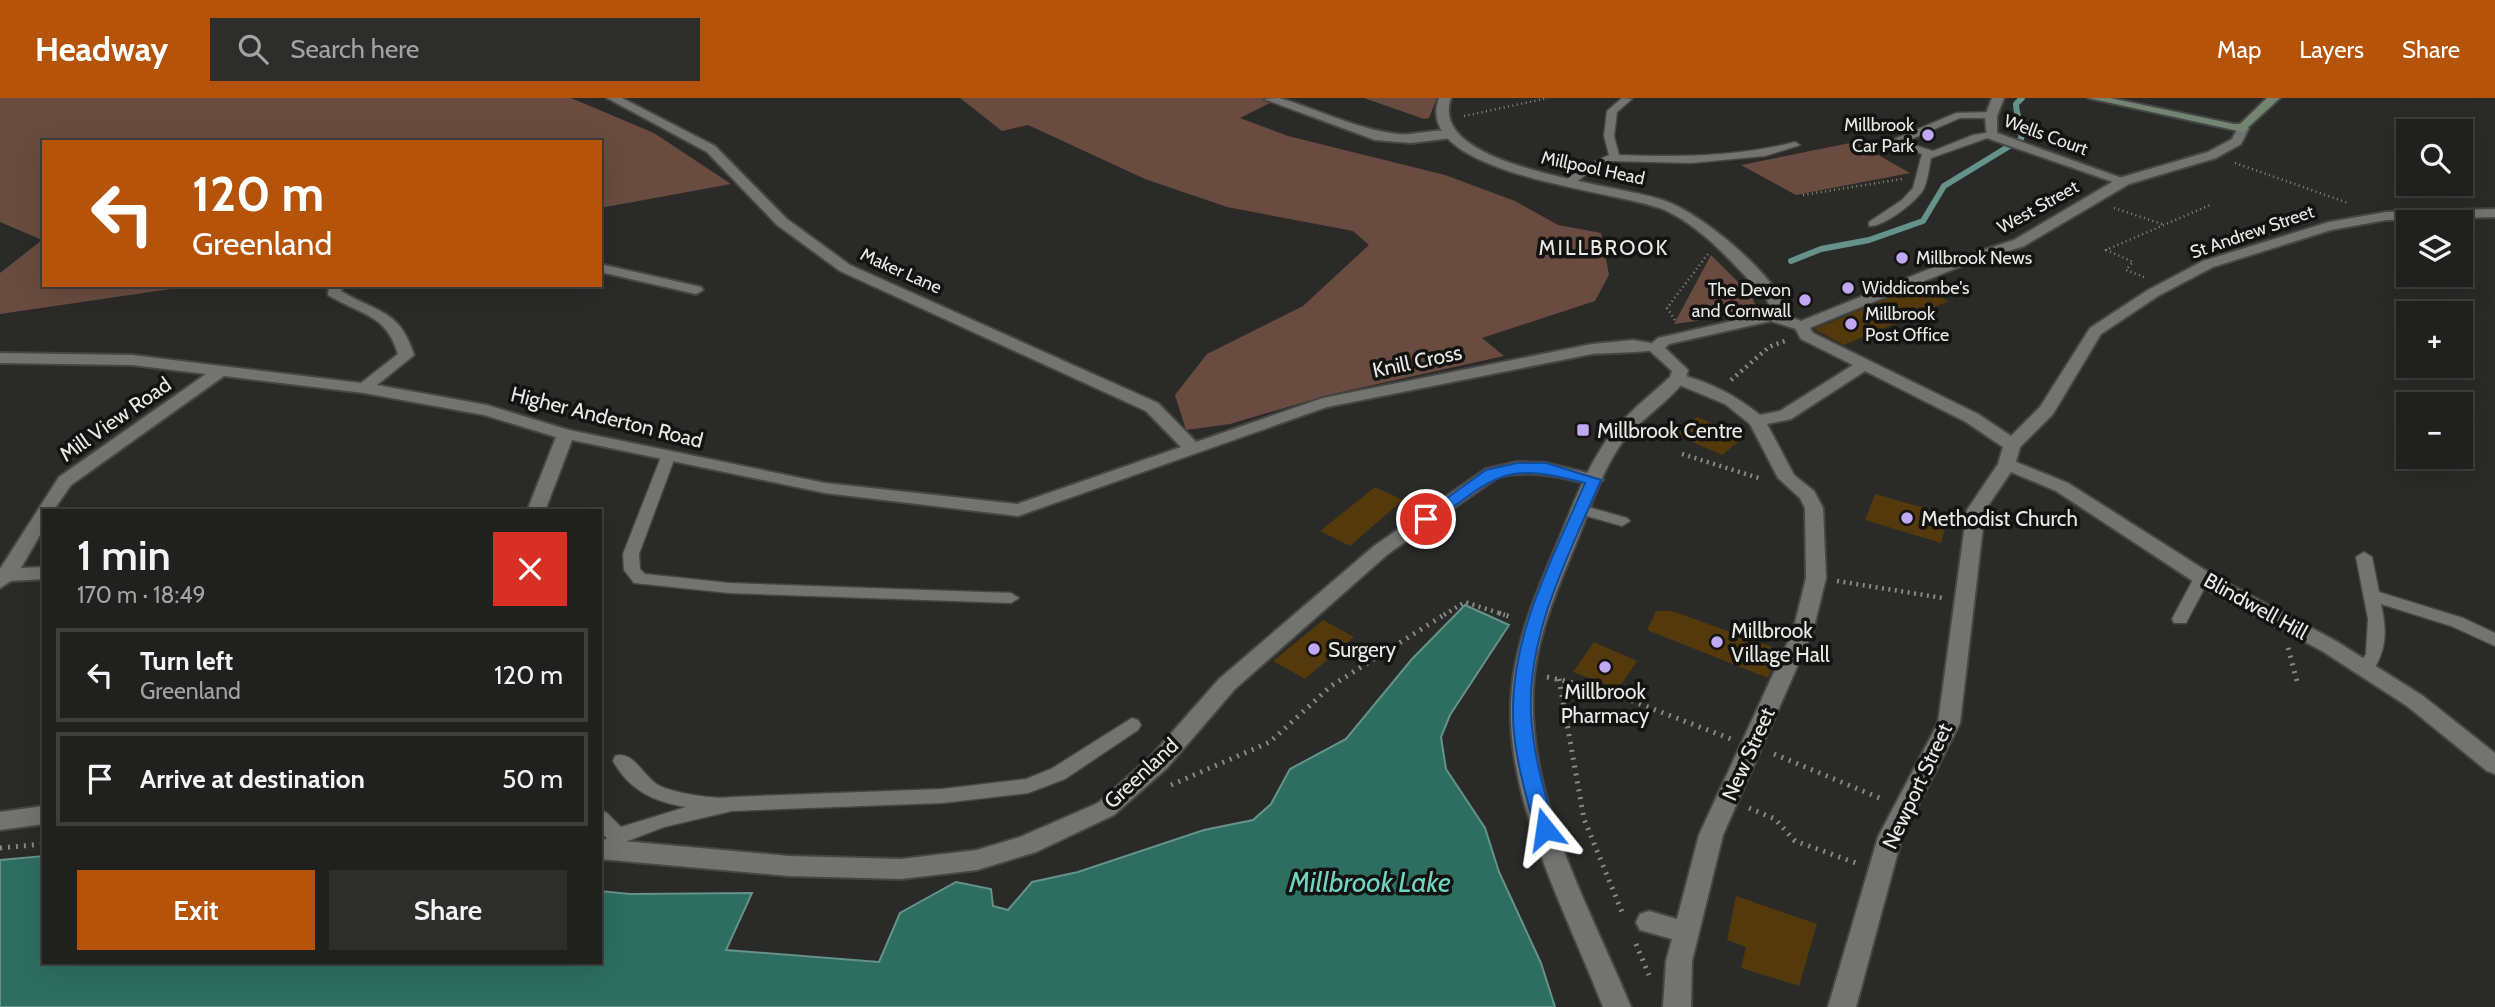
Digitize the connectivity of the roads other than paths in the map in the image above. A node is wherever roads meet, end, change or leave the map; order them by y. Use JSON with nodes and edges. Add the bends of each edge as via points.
{"nodes":[{"id":1,"x":614,"y":98,"type":"edge"},
{"id":2,"x":1445,"y":98,"type":"edge"},
{"id":3,"x":1998,"y":98,"type":"edge"},
{"id":4,"x":2094,"y":98,"type":"edge"},
{"id":5,"x":2274,"y":98,"type":"edge"},
{"id":6,"x":1270,"y":99,"type":"edge"},
{"id":7,"x":1627,"y":99,"type":"edge"},
{"id":8,"x":1991,"y":115,"type":"junction"},
{"id":9,"x":2243,"y":128,"type":"junction"},
{"id":10,"x":1452,"y":134,"type":"junction"},
{"id":11,"x":1997,"y":137,"type":"junction"},
{"id":12,"x":1796,"y":145,"type":"dead end"},
{"id":13,"x":1927,"y":154,"type":"junction"},
{"id":14,"x":1615,"y":158,"type":"junction"},
{"id":15,"x":2124,"y":181,"type":"junction"},
{"id":16,"x":1569,"y":183,"type":"junction"},
{"id":17,"x":2495,"y":212,"type":"edge"},
{"id":18,"x":1872,"y":224,"type":"dead end"},
{"id":19,"x":602,"y":268,"type":"edge"},
{"id":20,"x":335,"y":287,"type":"edge"},
{"id":21,"x":696,"y":290,"type":"dead end"},
{"id":22,"x":1772,"y":316,"type":"junction"},
{"id":23,"x":1804,"y":331,"type":"junction"},
{"id":24,"x":1656,"y":348,"type":"junction"},
{"id":25,"x":0,"y":358,"type":"edge"},
{"id":26,"x":1864,"y":365,"type":"junction"},
{"id":27,"x":221,"y":371,"type":"junction"},
{"id":28,"x":1678,"y":379,"type":"junction"},
{"id":29,"x":365,"y":388,"type":"junction"},
{"id":30,"x":1757,"y":421,"type":"junction"},
{"id":31,"x":566,"y":435,"type":"junction"},
{"id":32,"x":1193,"y":448,"type":"junction"},
{"id":33,"x":2009,"y":455,"type":"junction"},
{"id":34,"x":668,"y":457,"type":"junction"},
{"id":35,"x":1594,"y":480,"type":"junction"},
{"id":36,"x":42,"y":509,"type":"edge"},
{"id":37,"x":42,"y":509,"type":"edge"},
{"id":38,"x":537,"y":509,"type":"edge"},
{"id":39,"x":1581,"y":510,"type":"junction"},
{"id":40,"x":1622,"y":521,"type":"dead end"},
{"id":41,"x":2364,"y":557,"type":"dead end"},
{"id":42,"x":42,"y":573,"type":"edge"},
{"id":43,"x":2202,"y":578,"type":"junction"},
{"id":44,"x":3,"y":579,"type":"edge"},
{"id":45,"x":2373,"y":596,"type":"junction"},
{"id":46,"x":1011,"y":598,"type":"dead end"},
{"id":47,"x":2180,"y":619,"type":"dead end"},
{"id":48,"x":2495,"y":639,"type":"edge"},
{"id":49,"x":2365,"y":669,"type":"junction"},
{"id":50,"x":1132,"y":724,"type":"dead end"},
{"id":51,"x":622,"y":761,"type":"dead end"},
{"id":52,"x":2495,"y":765,"type":"edge"},
{"id":53,"x":718,"y":807,"type":"junction"},
{"id":54,"x":42,"y":815,"type":"edge"},
{"id":55,"x":0,"y":821,"type":"edge"},
{"id":56,"x":602,"y":823,"type":"edge"},
{"id":57,"x":610,"y":845,"type":"edge"},
{"id":58,"x":1636,"y":926,"type":"road end"},
{"id":59,"x":1685,"y":932,"type":"junction"},
{"id":60,"x":1617,"y":1007,"type":"edge"},
{"id":61,"x":1676,"y":1007,"type":"edge"},
{"id":62,"x":1842,"y":1007,"type":"edge"}],
"edges":[{"from":1,"to":32,"type":"street","name":"Maker Lane","via":[[711,149],[782,222],[845,268],[1152,407]]},
{"from":2,"to":10,"type":"street","name":"Millpool Head","via":[[1441,120]]},
{"from":3,"to":8,"type":"street","name":"Wells Court"},
{"from":4,"to":9,"type":"main road"},
{"from":5,"to":9,"type":"main road","name":"West Street"},
{"from":6,"to":10,"type":"street","via":[[1375,136],[1411,139]]},
{"from":7,"to":14,"type":"lane","via":[[1612,111],[1609,136]]},
{"from":8,"to":11,"type":"street","name":"Wells Court"},
{"from":8,"to":13,"type":"lane","via":[[1959,115],[1896,142]]},
{"from":9,"to":15,"type":"street","name":"West Street","via":[[2237,141],[2212,155]]},
{"from":10,"to":16,"type":"street","name":"Millpool Head","via":[[1493,162]]},
{"from":11,"to":13,"type":"lane","via":[[1977,137]]},
{"from":11,"to":15,"type":"street","name":"Wells Court"},
{"from":12,"to":14,"type":"lane","via":[[1765,153],[1691,160]]},
{"from":13,"to":18,"type":"lane","via":[[1918,189]]},
{"from":14,"to":16,"type":"lane","via":[[1594,164]]},
{"from":15,"to":23,"type":"street","name":"West Street","via":[[2019,243],[1954,264]]},
{"from":16,"to":22,"type":"street","name":"Millpool Head","via":[[1650,199],[1694,220],[1773,296],[1778,307]]},
{"from":17,"to":33,"type":"street","name":"St Andrew Street","via":[[2386,216],[2329,226],[2208,264],[2095,331],[2047,410]]},
{"from":19,"to":21,"type":"street"},
{"from":20,"to":29,"type":"street","via":[[333,292],[345,300],[386,316],[401,334],[405,355]]},
{"from":22,"to":23,"type":"street"},
{"from":22,"to":24,"type":"street","via":[[1664,341]]},
{"from":23,"to":26,"type":"street","name":"Blindwell Hill"},
{"from":24,"to":28,"type":"street","via":[[1680,370]]},
{"from":24,"to":32,"type":"street","name":"Knill Cross","via":[[1611,346],[1459,373],[1323,403]]},
{"from":25,"to":27,"type":"street","name":"Higher Anderton Road","via":[[132,360]]},
{"from":26,"to":30,"type":"street","via":[[1785,415]]},
{"from":26,"to":33,"type":"street","name":"Blindwell Hill","via":[[1972,418]]},
{"from":27,"to":29,"type":"street","name":"Higher Anderton Road"},
{"from":27,"to":37,"type":"street","name":"Mill View Road","via":[[65,481]]},
{"from":28,"to":30,"type":"street","via":[[1712,390]]},
{"from":28,"to":35,"type":"street","via":[[1643,407],[1613,443]]},
{"from":29,"to":31,"type":"street","name":"Higher Anderton Road","via":[[487,410]]},
{"from":30,"to":59,"type":"street","name":"New Street","via":[[1787,478],[1808,495],[1814,508],[1815,578],[1803,631],[1711,835]]},
{"from":31,"to":34,"type":"street","name":"Higher Anderton Road"},
{"from":31,"to":38,"type":"street"},
{"from":32,"to":34,"type":"street","name":"Higher Anderton Road","via":[[1018,510],[825,488]]},
{"from":33,"to":43,"type":"street","name":"Blindwell Hill"},
{"from":33,"to":62,"type":"street","name":"Newport Street","via":[[1976,510],[1949,723],[1891,837]]},
{"from":34,"to":46,"type":"lane","via":[[631,554],[632,570],[640,579],[729,588]]},
{"from":35,"to":39,"type":"street"},
{"from":35,"to":57,"type":"street","name":"Greenland","via":[[1546,468],[1517,467],[1492,473],[1381,551],[1267,649],[1106,809],[1027,845],[977,860],[901,869],[789,866]]},
{"from":36,"to":44,"type":"street","name":"Mill View Road"},
{"from":39,"to":40,"type":"lane"},
{"from":39,"to":60,"type":"street","via":[[1545,593],[1529,644],[1522,712],[1528,765],[1545,829]]},
{"from":41,"to":45,"type":"lane"},
{"from":42,"to":44,"type":"street"},
{"from":43,"to":47,"type":"lane"},
{"from":43,"to":49,"type":"street","name":"Blindwell Hill"},
{"from":45,"to":48,"type":"lane"},
{"from":45,"to":49,"type":"lane","via":[[2375,656]]},
{"from":49,"to":52,"type":"street","name":"Blindwell Hill","via":[[2415,701]]},
{"from":50,"to":53,"type":"lane","via":[[1058,774],[1028,786],[942,796]]},
{"from":51,"to":53,"type":"lane","via":[[657,793],[704,800]]},
{"from":53,"to":57,"type":"lane","via":[[662,820]]},
{"from":54,"to":55,"type":"street"},
{"from":56,"to":57,"type":"lane"},
{"from":58,"to":59,"type":"street"},
{"from":59,"to":61,"type":"street","name":"New Street"}]}
